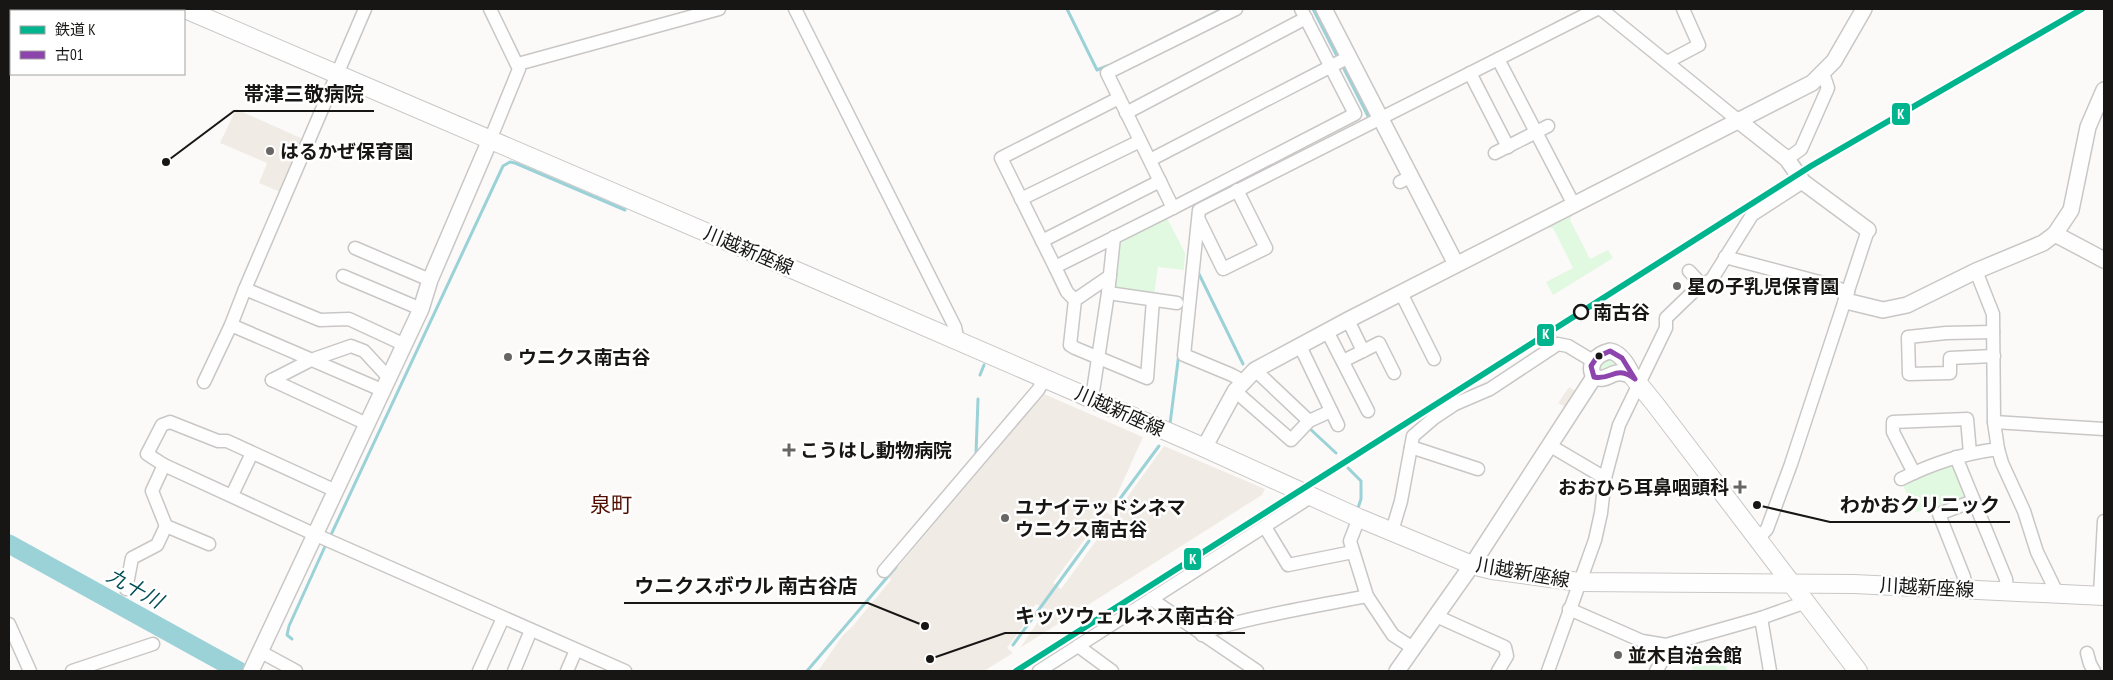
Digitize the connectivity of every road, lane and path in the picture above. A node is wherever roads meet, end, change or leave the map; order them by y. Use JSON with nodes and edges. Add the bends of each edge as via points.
{"nodes":[{"id":1,"x":365,"y":9,"type":"edge"},
{"id":2,"x":490,"y":9,"type":"edge"},
{"id":3,"x":719,"y":9,"type":"edge"},
{"id":4,"x":795,"y":9,"type":"edge"},
{"id":5,"x":1236,"y":9,"type":"edge"},
{"id":6,"x":1324,"y":9,"type":"edge"},
{"id":7,"x":1597,"y":9,"type":"edge"},
{"id":8,"x":1601,"y":9,"type":"edge"},
{"id":9,"x":1683,"y":9,"type":"edge"},
{"id":10,"x":1863,"y":9,"type":"edge"},
{"id":11,"x":194,"y":10,"type":"edge"},
{"id":12,"x":1303,"y":13,"type":"edge"},
{"id":13,"x":1349,"y":57,"type":"junction"},
{"id":14,"x":1498,"y":59,"type":"junction"},
{"id":15,"x":1667,"y":62,"type":"junction"},
{"id":16,"x":518,"y":64,"type":"junction"},
{"id":17,"x":1330,"y":66,"type":"junction"},
{"id":18,"x":1470,"y":73,"type":"junction"},
{"id":19,"x":1823,"y":73,"type":"junction"},
{"id":20,"x":337,"y":75,"type":"junction"},
{"id":21,"x":2104,"y":90,"type":"edge"},
{"id":22,"x":1119,"y":98,"type":"junction"},
{"id":23,"x":1126,"y":112,"type":"junction"},
{"id":24,"x":1380,"y":118,"type":"junction"},
{"id":25,"x":1739,"y":121,"type":"junction"},
{"id":26,"x":1548,"y":126,"type":"dead end"},
{"id":27,"x":1536,"y":132,"type":"junction"},
{"id":28,"x":490,"y":140,"type":"junction"},
{"id":29,"x":1140,"y":141,"type":"junction"},
{"id":30,"x":1508,"y":147,"type":"junction"},
{"id":31,"x":1495,"y":153,"type":"dead end"},
{"id":32,"x":1787,"y":159,"type":"junction"},
{"id":33,"x":1150,"y":160,"type":"junction"},
{"id":34,"x":1160,"y":181,"type":"junction"},
{"id":35,"x":1804,"y":182,"type":"junction"},
{"id":36,"x":1237,"y":190,"type":"junction"},
{"id":37,"x":1021,"y":199,"type":"junction"},
{"id":38,"x":1574,"y":205,"type":"junction"},
{"id":39,"x":1174,"y":208,"type":"junction"},
{"id":40,"x":1198,"y":219,"type":"junction"},
{"id":41,"x":1868,"y":230,"type":"joint"},
{"id":42,"x":2055,"y":234,"type":"junction"},
{"id":43,"x":1114,"y":237,"type":"junction"},
{"id":44,"x":1042,"y":241,"type":"junction"},
{"id":45,"x":355,"y":248,"type":"dead end"},
{"id":46,"x":1725,"y":257,"type":"junction"},
{"id":47,"x":2104,"y":260,"type":"edge"},
{"id":48,"x":1456,"y":264,"type":"junction"},
{"id":49,"x":1055,"y":267,"type":"junction"},
{"id":50,"x":1689,"y":271,"type":"dead end"},
{"id":51,"x":1976,"y":271,"type":"junction"},
{"id":52,"x":343,"y":276,"type":"dead end"},
{"id":53,"x":1110,"y":276,"type":"junction"},
{"id":54,"x":430,"y":280,"type":"junction"},
{"id":55,"x":1702,"y":285,"type":"junction"},
{"id":56,"x":245,"y":289,"type":"junction"},
{"id":57,"x":1108,"y":293,"type":"junction"},
{"id":58,"x":1401,"y":294,"type":"junction"},
{"id":59,"x":1847,"y":297,"type":"junction"},
{"id":60,"x":1075,"y":300,"type":"junction"},
{"id":61,"x":1153,"y":300,"type":"junction"},
{"id":62,"x":1177,"y":303,"type":"dead end"},
{"id":63,"x":421,"y":309,"type":"junction"},
{"id":64,"x":1348,"y":320,"type":"junction"},
{"id":65,"x":231,"y":325,"type":"junction"},
{"id":66,"x":1327,"y":331,"type":"junction"},
{"id":67,"x":1993,"y":332,"type":"junction"},
{"id":68,"x":958,"y":341,"type":"junction"},
{"id":69,"x":405,"y":345,"type":"junction"},
{"id":70,"x":1300,"y":346,"type":"junction"},
{"id":71,"x":1363,"y":351,"type":"junction"},
{"id":72,"x":1994,"y":356,"type":"junction"},
{"id":73,"x":1099,"y":358,"type":"junction"},
{"id":74,"x":1434,"y":359,"type":"dead end"},
{"id":75,"x":312,"y":360,"type":"junction"},
{"id":76,"x":1593,"y":361,"type":"junction"},
{"id":77,"x":1343,"y":362,"type":"junction"},
{"id":78,"x":1255,"y":370,"type":"junction"},
{"id":79,"x":1394,"y":374,"type":"dead end"},
{"id":80,"x":1594,"y":377,"type":"junction"},
{"id":81,"x":1045,"y":378,"type":"junction"},
{"id":82,"x":1629,"y":378,"type":"junction"},
{"id":83,"x":204,"y":382,"type":"dead end"},
{"id":84,"x":387,"y":385,"type":"junction"},
{"id":85,"x":1239,"y":386,"type":"junction"},
{"id":86,"x":1092,"y":398,"type":"junction"},
{"id":87,"x":1331,"y":411,"type":"junction"},
{"id":88,"x":1368,"y":412,"type":"dead end"},
{"id":89,"x":1309,"y":420,"type":"junction"},
{"id":90,"x":1994,"y":422,"type":"junction"},
{"id":91,"x":367,"y":424,"type":"junction"},
{"id":92,"x":1338,"y":425,"type":"dead end"},
{"id":93,"x":2104,"y":429,"type":"edge"},
{"id":94,"x":1549,"y":445,"type":"junction"},
{"id":95,"x":1204,"y":448,"type":"junction"},
{"id":96,"x":1411,"y":448,"type":"junction"},
{"id":97,"x":1998,"y":449,"type":"junction"},
{"id":98,"x":252,"y":453,"type":"junction"},
{"id":99,"x":1970,"y":453,"type":"junction"},
{"id":100,"x":1956,"y":457,"type":"junction"},
{"id":101,"x":164,"y":465,"type":"junction"},
{"id":102,"x":1478,"y":469,"type":"dead end"},
{"id":103,"x":1914,"y":473,"type":"junction"},
{"id":104,"x":1604,"y":478,"type":"junction"},
{"id":105,"x":1901,"y":480,"type":"dead end"},
{"id":106,"x":336,"y":491,"type":"junction"},
{"id":107,"x":232,"y":495,"type":"junction"},
{"id":108,"x":1312,"y":496,"type":"junction"},
{"id":109,"x":1974,"y":501,"type":"junction"},
{"id":110,"x":1359,"y":518,"type":"junction"},
{"id":111,"x":2104,"y":521,"type":"edge"},
{"id":112,"x":166,"y":526,"type":"junction"},
{"id":113,"x":1265,"y":527,"type":"junction"},
{"id":114,"x":1392,"y":532,"type":"junction"},
{"id":115,"x":316,"y":535,"type":"junction"},
{"id":116,"x":1758,"y":539,"type":"junction"},
{"id":117,"x":209,"y":544,"type":"dead end"},
{"id":118,"x":1353,"y":552,"type":"junction"},
{"id":119,"x":1472,"y":565,"type":"junction"},
{"id":120,"x":884,"y":571,"type":"dead end"},
{"id":121,"x":1579,"y":582,"type":"junction"},
{"id":122,"x":1791,"y":583,"type":"junction"},
{"id":123,"x":126,"y":589,"type":"dead end"},
{"id":124,"x":1966,"y":589,"type":"junction"},
{"id":125,"x":2007,"y":591,"type":"junction"},
{"id":126,"x":2056,"y":593,"type":"junction"},
{"id":127,"x":1367,"y":596,"type":"junction"},
{"id":128,"x":2102,"y":596,"type":"edge"},
{"id":129,"x":1151,"y":599,"type":"junction"},
{"id":130,"x":1806,"y":602,"type":"junction"},
{"id":131,"x":1569,"y":609,"type":"junction"},
{"id":132,"x":1436,"y":616,"type":"junction"},
{"id":133,"x":503,"y":618,"type":"junction"},
{"id":134,"x":1761,"y":618,"type":"junction"},
{"id":135,"x":9,"y":624,"type":"edge"},
{"id":136,"x":531,"y":630,"type":"junction"},
{"id":137,"x":1202,"y":636,"type":"junction"},
{"id":138,"x":153,"y":644,"type":"dead end"},
{"id":139,"x":1673,"y":644,"type":"junction"},
{"id":140,"x":1078,"y":646,"type":"junction"},
{"id":141,"x":1413,"y":648,"type":"junction"},
{"id":142,"x":576,"y":650,"type":"junction"},
{"id":143,"x":2087,"y":652,"type":"dead end"},
{"id":144,"x":256,"y":662,"type":"edge"},
{"id":145,"x":1500,"y":670,"type":"edge"},
{"id":146,"x":30,"y":671,"type":"edge"},
{"id":147,"x":72,"y":671,"type":"edge"},
{"id":148,"x":296,"y":671,"type":"edge"},
{"id":149,"x":479,"y":671,"type":"edge"},
{"id":150,"x":514,"y":671,"type":"edge"},
{"id":151,"x":567,"y":671,"type":"edge"},
{"id":152,"x":624,"y":671,"type":"edge"},
{"id":153,"x":1039,"y":671,"type":"edge"},
{"id":154,"x":1112,"y":671,"type":"edge"},
{"id":155,"x":1257,"y":671,"type":"edge"},
{"id":156,"x":1397,"y":671,"type":"edge"},
{"id":157,"x":1548,"y":671,"type":"edge"},
{"id":158,"x":1656,"y":671,"type":"edge"},
{"id":159,"x":1770,"y":671,"type":"edge"},
{"id":160,"x":1858,"y":671,"type":"edge"},
{"id":161,"x":2094,"y":671,"type":"edge"}],
"edges":[{"from":1,"to":20,"type":"street"},
{"from":2,"to":16,"type":"street"},
{"from":3,"to":16,"type":"street"},
{"from":4,"to":68,"type":"street","via":[[955,327]]},
{"from":5,"to":22,"type":"street","via":[[1107,73]]},
{"from":6,"to":13,"type":"street"},
{"from":7,"to":14,"type":"street"},
{"from":8,"to":15,"type":"street"},
{"from":9,"to":15,"type":"street","via":[[1699,45]]},
{"from":10,"to":19,"type":"street","via":[[1834,61]]},
{"from":11,"to":20,"type":"main road","name":"川越新座線"},
{"from":12,"to":17,"type":"street"},
{"from":12,"to":23,"type":"street"},
{"from":13,"to":17,"type":"street"},
{"from":13,"to":24,"type":"street"},
{"from":14,"to":18,"type":"street"},
{"from":14,"to":27,"type":"street"},
{"from":15,"to":25,"type":"street"},
{"from":16,"to":28,"type":"street","via":[[519,73]]},
{"from":17,"to":33,"type":"street"},
{"from":17,"to":39,"type":"street","via":[[1354,114]]},
{"from":18,"to":24,"type":"street"},
{"from":18,"to":30,"type":"street"},
{"from":19,"to":25,"type":"street","via":[[1812,83]]},
{"from":19,"to":32,"type":"street","via":[[1828,88],[1801,149]]},
{"from":20,"to":28,"type":"main road","name":"川越新座線"},
{"from":20,"to":56,"type":"street"},
{"from":21,"to":42,"type":"street","via":[[2088,127],[2071,210]]},
{"from":22,"to":23,"type":"street"},
{"from":22,"to":37,"type":"street","via":[[1001,158]]},
{"from":23,"to":29,"type":"street"},
{"from":24,"to":36,"type":"street"},
{"from":24,"to":48,"type":"street","via":[[1405,180]]},
{"from":25,"to":32,"type":"street"},
{"from":25,"to":38,"type":"street"},
{"from":26,"to":27,"type":"street"},
{"from":27,"to":30,"type":"street"},
{"from":27,"to":38,"type":"street"},
{"from":28,"to":54,"type":"street"},
{"from":28,"to":68,"type":"main road","name":"川越新座線"},
{"from":29,"to":33,"type":"street"},
{"from":29,"to":37,"type":"street"},
{"from":30,"to":31,"type":"street"},
{"from":32,"to":35,"type":"street"},
{"from":33,"to":34,"type":"street"},
{"from":34,"to":39,"type":"street"},
{"from":34,"to":44,"type":"street"},
{"from":35,"to":41,"type":"street"},
{"from":35,"to":46,"type":"street","via":[[1752,215]]},
{"from":36,"to":40,"type":"street","via":[[1199,210]]},
{"from":36,"to":40,"type":"street","via":[[1266,248],[1223,269]]},
{"from":37,"to":44,"type":"street"},
{"from":38,"to":48,"type":"street"},
{"from":39,"to":43,"type":"street"},
{"from":40,"to":85,"type":"street","via":[[1184,356],[1232,375]]},
{"from":41,"to":59,"type":"street"},
{"from":42,"to":47,"type":"street"},
{"from":42,"to":51,"type":"street","via":[[2043,243]]},
{"from":43,"to":49,"type":"street"},
{"from":43,"to":53,"type":"street"},
{"from":44,"to":49,"type":"street"},
{"from":45,"to":54,"type":"street"},
{"from":46,"to":55,"type":"street","via":[[1712,279]]},
{"from":46,"to":59,"type":"street","via":[[1826,284]]},
{"from":48,"to":58,"type":"street"},
{"from":49,"to":60,"type":"street","via":[[1067,292]]},
{"from":50,"to":55,"type":"street"},
{"from":51,"to":59,"type":"street","via":[[1908,305],[1891,310]]},
{"from":51,"to":67,"type":"street","via":[[1993,314]]},
{"from":52,"to":63,"type":"street"},
{"from":53,"to":57,"type":"street"},
{"from":53,"to":60,"type":"street"},
{"from":54,"to":63,"type":"street"},
{"from":55,"to":82,"type":"street","via":[[1666,318],[1666,328]]},
{"from":56,"to":65,"type":"street"},
{"from":56,"to":69,"type":"street","via":[[320,320],[349,319]]},
{"from":57,"to":61,"type":"street"},
{"from":57,"to":73,"type":"street"},
{"from":58,"to":64,"type":"street"},
{"from":58,"to":74,"type":"street"},
{"from":59,"to":116,"type":"street","via":[[1767,529]]},
{"from":60,"to":73,"type":"street","via":[[1070,346]]},
{"from":61,"to":62,"type":"street"},
{"from":61,"to":73,"type":"street","via":[[1146,378]]},
{"from":63,"to":69,"type":"street"},
{"from":64,"to":66,"type":"street"},
{"from":64,"to":71,"type":"street"},
{"from":65,"to":75,"type":"street"},
{"from":65,"to":83,"type":"street"},
{"from":66,"to":70,"type":"street"},
{"from":66,"to":77,"type":"street"},
{"from":67,"to":72,"type":"street"},
{"from":67,"to":72,"type":"street","via":[[1908,337],[1909,374],[1950,373],[1950,358]]},
{"from":68,"to":81,"type":"main road","name":"川越新座線"},
{"from":69,"to":84,"type":"street"},
{"from":70,"to":78,"type":"street"},
{"from":70,"to":87,"type":"street"},
{"from":71,"to":77,"type":"street"},
{"from":71,"to":79,"type":"street","via":[[1379,343]]},
{"from":72,"to":90,"type":"street"},
{"from":73,"to":86,"type":"street"},
{"from":75,"to":84,"type":"street"},
{"from":75,"to":84,"type":"street","via":[[351,346],[364,351]]},
{"from":75,"to":91,"type":"street","via":[[272,380]]},
{"from":76,"to":80,"type":"street","via":[[1591,370]]},
{"from":76,"to":82,"type":"street","via":[[1605,352],[1618,354],[1630,370]]},
{"from":76,"to":96,"type":"street","via":[[1568,346],[1558,344],[1490,389],[1455,404],[1434,418],[1413,436]]},
{"from":77,"to":88,"type":"street"},
{"from":78,"to":85,"type":"street"},
{"from":78,"to":89,"type":"street"},
{"from":80,"to":82,"type":"street"},
{"from":80,"to":94,"type":"street"},
{"from":81,"to":86,"type":"main road","name":"川越新座線"},
{"from":81,"to":120,"type":"street"},
{"from":82,"to":104,"type":"street"},
{"from":82,"to":116,"type":"main road","via":[[1655,404]]},
{"from":84,"to":91,"type":"street"},
{"from":85,"to":89,"type":"street","via":[[1291,440]]},
{"from":85,"to":95,"type":"street"},
{"from":86,"to":95,"type":"main road","name":"川越新座線"},
{"from":87,"to":89,"type":"street"},
{"from":87,"to":92,"type":"street"},
{"from":90,"to":93,"type":"street"},
{"from":90,"to":97,"type":"street"},
{"from":91,"to":106,"type":"street"},
{"from":94,"to":104,"type":"street"},
{"from":94,"to":119,"type":"street"},
{"from":95,"to":108,"type":"main road","name":"川越新座線"},
{"from":96,"to":102,"type":"street"},
{"from":96,"to":114,"type":"street"},
{"from":97,"to":99,"type":"street"},
{"from":97,"to":126,"type":"street"},
{"from":98,"to":101,"type":"street","via":[[170,422],[162,425],[147,454]]},
{"from":98,"to":106,"type":"street"},
{"from":98,"to":107,"type":"street"},
{"from":99,"to":100,"type":"street"},
{"from":99,"to":103,"type":"street","via":[[1967,419],[1893,422],[1893,432]]},
{"from":100,"to":103,"type":"street"},
{"from":100,"to":109,"type":"street"},
{"from":101,"to":107,"type":"street"},
{"from":101,"to":112,"type":"street","via":[[152,491]]},
{"from":103,"to":105,"type":"street"},
{"from":104,"to":121,"type":"street","via":[[1595,540]]},
{"from":106,"to":115,"type":"street"},
{"from":107,"to":115,"type":"street"},
{"from":108,"to":110,"type":"main road","name":"川越新座線"},
{"from":108,"to":113,"type":"street"},
{"from":109,"to":124,"type":"street","via":[[1940,514]]},
{"from":109,"to":125,"type":"street","via":[[2006,579]]},
{"from":110,"to":114,"type":"main road","name":"川越新座線"},
{"from":110,"to":118,"type":"street","via":[[1350,540]]},
{"from":111,"to":128,"type":"street"},
{"from":112,"to":117,"type":"street"},
{"from":112,"to":123,"type":"street","via":[[157,544],[132,558]]},
{"from":113,"to":118,"type":"street","via":[[1288,565]]},
{"from":113,"to":129,"type":"street"},
{"from":114,"to":119,"type":"main road","name":"川越新座線"},
{"from":115,"to":133,"type":"street"},
{"from":115,"to":144,"type":"street"},
{"from":116,"to":122,"type":"main road"},
{"from":118,"to":127,"type":"street"},
{"from":119,"to":121,"type":"main road","name":"川越新座線"},
{"from":119,"to":132,"type":"street"},
{"from":121,"to":122,"type":"main road","name":"川越新座線"},
{"from":121,"to":131,"type":"street"},
{"from":122,"to":124,"type":"main road","name":"川越新座線"},
{"from":122,"to":130,"type":"main road"},
{"from":124,"to":125,"type":"main road","name":"川越新座線"},
{"from":125,"to":126,"type":"main road","name":"川越新座線"},
{"from":126,"to":128,"type":"main road","name":"川越新座線"},
{"from":127,"to":137,"type":"street","via":[[1211,630]]},
{"from":127,"to":141,"type":"street","via":[[1393,635]]},
{"from":129,"to":137,"type":"street"},
{"from":129,"to":140,"type":"street"},
{"from":130,"to":134,"type":"street"},
{"from":130,"to":160,"type":"main road"},
{"from":131,"to":139,"type":"street","via":[[1642,641]]},
{"from":131,"to":157,"type":"street"},
{"from":132,"to":141,"type":"street"},
{"from":132,"to":145,"type":"street","via":[[1506,647],[1507,656]]},
{"from":133,"to":136,"type":"street"},
{"from":133,"to":149,"type":"street"},
{"from":134,"to":139,"type":"street"},
{"from":134,"to":159,"type":"street"},
{"from":135,"to":146,"type":"street"},
{"from":136,"to":142,"type":"street"},
{"from":136,"to":150,"type":"street"},
{"from":137,"to":155,"type":"street"},
{"from":138,"to":147,"type":"street"},
{"from":139,"to":158,"type":"street"},
{"from":140,"to":153,"type":"street"},
{"from":140,"to":154,"type":"street"},
{"from":141,"to":156,"type":"street"},
{"from":142,"to":151,"type":"street"},
{"from":142,"to":152,"type":"street"},
{"from":143,"to":161,"type":"street"},
{"from":144,"to":148,"type":"street"}]}
